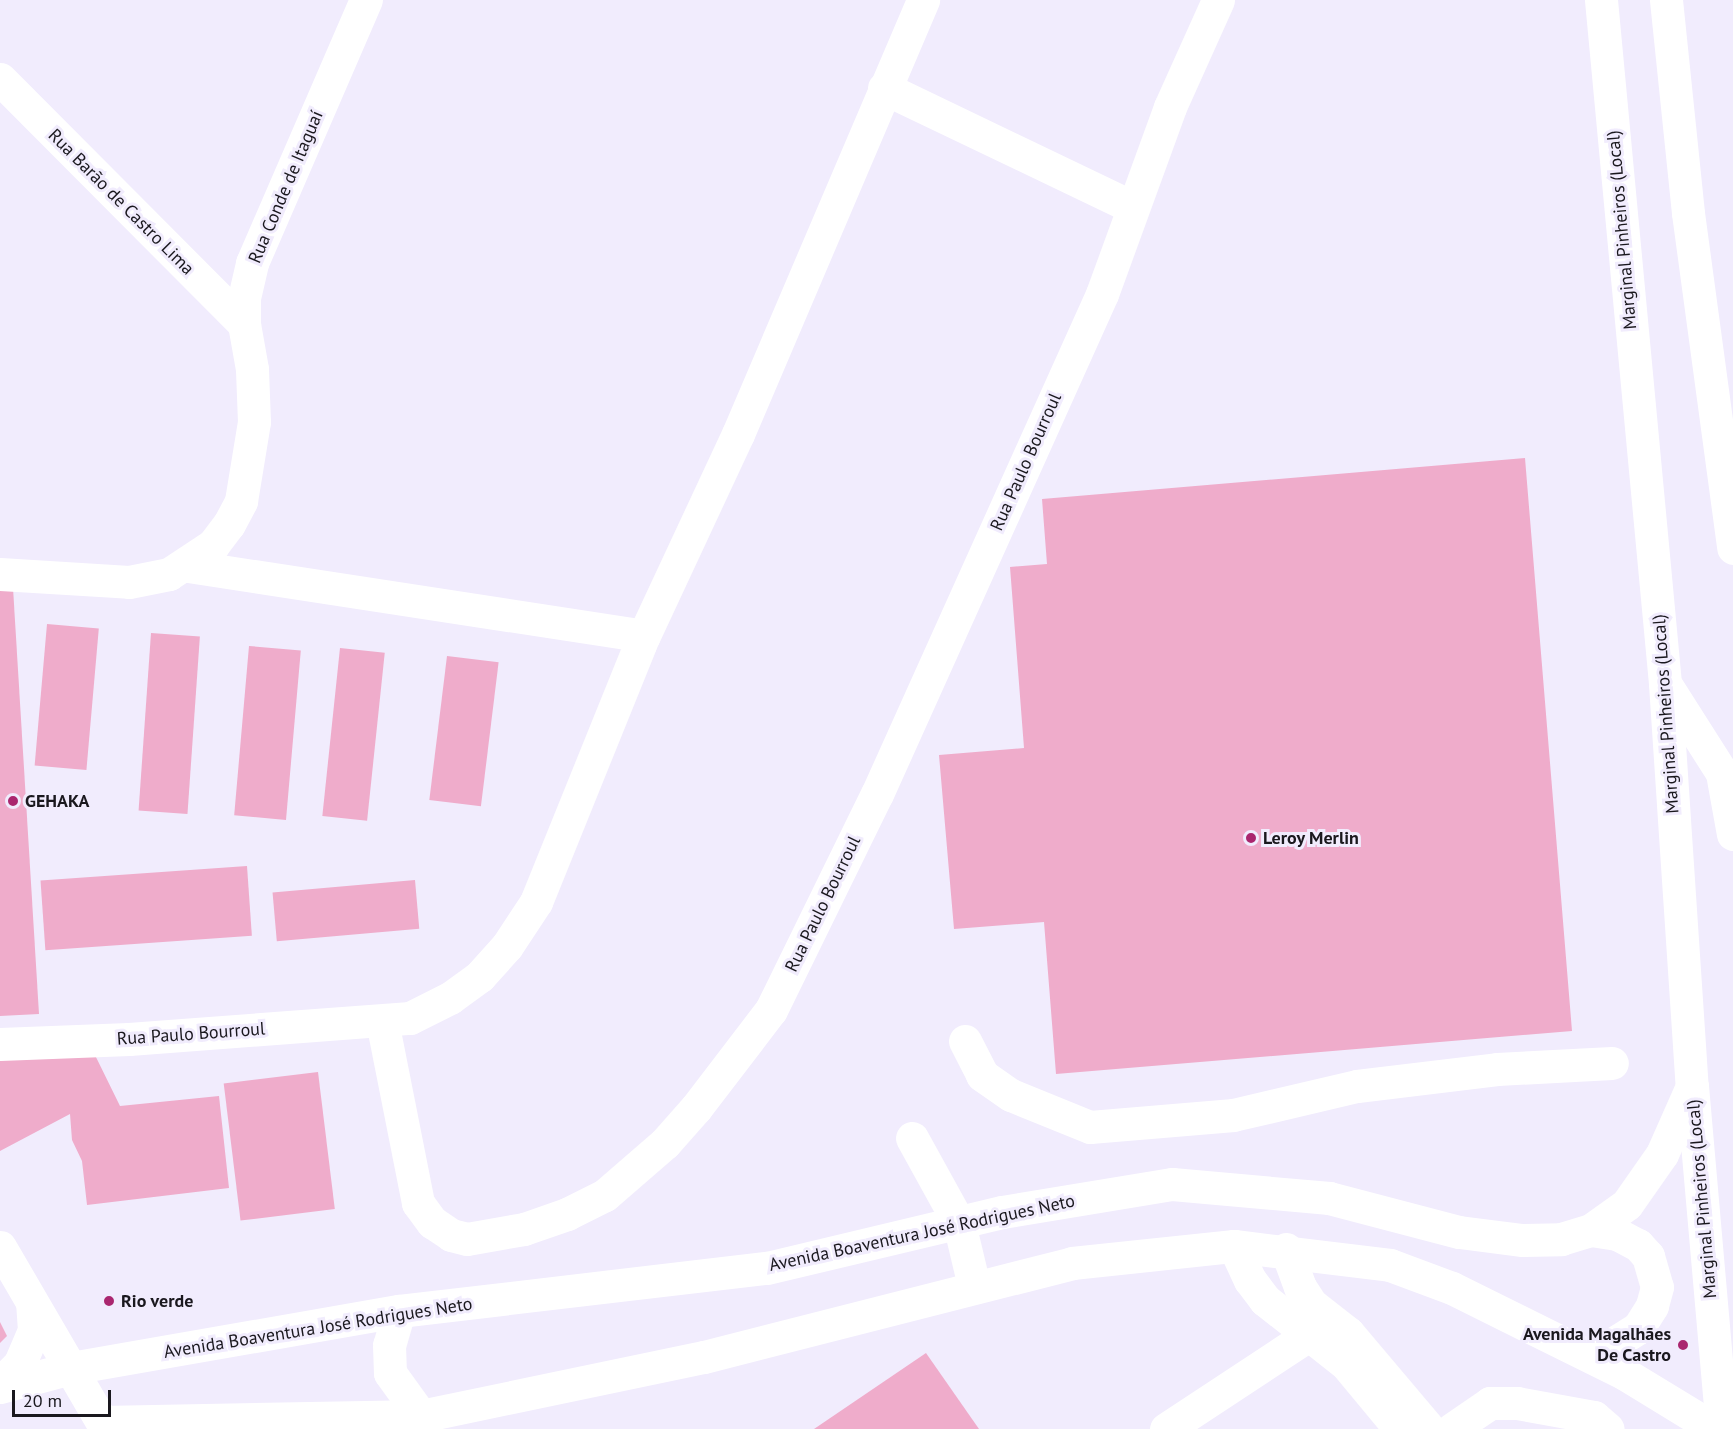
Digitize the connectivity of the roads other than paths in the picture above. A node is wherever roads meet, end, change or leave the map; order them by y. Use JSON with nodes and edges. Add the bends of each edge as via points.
{"nodes":[{"id":1,"x":366,"y":0,"type":"edge"},
{"id":2,"x":923,"y":0,"type":"edge"},
{"id":3,"x":1218,"y":0,"type":"edge"},
{"id":4,"x":1601,"y":0,"type":"edge"},
{"id":5,"x":1666,"y":0,"type":"edge"},
{"id":6,"x":0,"y":79,"type":"edge"},
{"id":7,"x":884,"y":88,"type":"junction"},
{"id":8,"x":1132,"y":207,"type":"junction"},
{"id":9,"x":244,"y":324,"type":"junction"},
{"id":10,"x":1733,"y":549,"type":"edge"},
{"id":11,"x":188,"y":566,"type":"junction"},
{"id":12,"x":0,"y":574,"type":"edge"},
{"id":13,"x":644,"y":636,"type":"junction"},
{"id":14,"x":1665,"y":684,"type":"junction"},
{"id":15,"x":1733,"y":834,"type":"edge"},
{"id":16,"x":382,"y":1020,"type":"junction"},
{"id":17,"x":965,"y":1041,"type":"dead end"},
{"id":18,"x":0,"y":1044,"type":"edge"},
{"id":19,"x":1612,"y":1063,"type":"dead end"},
{"id":20,"x":1692,"y":1086,"type":"junction"},
{"id":21,"x":912,"y":1138,"type":"dead end"},
{"id":22,"x":959,"y":1223,"type":"junction"},
{"id":23,"x":1592,"y":1230,"type":"junction"},
{"id":24,"x":1234,"y":1246,"type":"junction"},
{"id":25,"x":0,"y":1247,"type":"edge"},
{"id":26,"x":1286,"y":1250,"type":"junction"},
{"id":27,"x":974,"y":1286,"type":"junction"},
{"id":28,"x":32,"y":1303,"type":"junction"},
{"id":29,"x":399,"y":1311,"type":"junction"},
{"id":30,"x":1320,"y":1327,"type":"junction"},
{"id":31,"x":1592,"y":1358,"type":"junction"},
{"id":32,"x":71,"y":1368,"type":"junction"},
{"id":33,"x":0,"y":1385,"type":"edge"},
{"id":34,"x":421,"y":1416,"type":"junction"},
{"id":35,"x":104,"y":1425,"type":"edge"},
{"id":36,"x":1166,"y":1429,"type":"edge"},
{"id":37,"x":1400,"y":1429,"type":"edge"},
{"id":38,"x":1430,"y":1429,"type":"edge"},
{"id":39,"x":1452,"y":1429,"type":"edge"},
{"id":40,"x":1608,"y":1429,"type":"edge"},
{"id":41,"x":1715,"y":1429,"type":"edge"},
{"id":42,"x":1722,"y":1429,"type":"edge"}],
"edges":[{"from":1,"to":9,"type":"main road","name":"Rua Conde de Itaguaí","via":[[252,263],[244,298]]},
{"from":2,"to":7,"type":"main road","name":"Rua Paulo Bourroul"},
{"from":3,"to":8,"type":"main road","name":"Rua Paulo Bourroul","via":[[1170,107]]},
{"from":4,"to":14,"type":"main road","name":"Marginal Pinheiros (Local)"},
{"from":5,"to":10,"type":"main road","via":[[1688,213]]},
{"from":6,"to":9,"type":"main road","name":"Rua Barão de Castro Lima"},
{"from":7,"to":8,"type":"main road"},
{"from":7,"to":13,"type":"main road","name":"Rua Paulo Bourroul","via":[[738,434]]},
{"from":8,"to":16,"type":"main road","name":"Rua Paulo Bourroul","via":[[1102,294],[877,794],[771,1010],[665,1143],[605,1195],[567,1214],[492,1236],[466,1239],[451,1235],[432,1222],[418,1203],[398,1119]]},
{"from":9,"to":11,"type":"main road","name":"Rua Conde de Itaguaí","via":[[252,369],[254,422],[249,468],[241,501],[229,524],[213,545]]},
{"from":11,"to":12,"type":"main road","name":"Rua Conde de Itaguaí","via":[[129,582]]},
{"from":11,"to":13,"type":"main road"},
{"from":13,"to":16,"type":"main road","name":"Rua Paulo Bourroul","via":[[536,902],[513,938],[480,976],[450,998],[410,1018]]},
{"from":14,"to":15,"type":"main road","via":[[1722,773]]},
{"from":14,"to":20,"type":"main road","name":"Marginal Pinheiros (Local)"},
{"from":16,"to":18,"type":"main road","name":"Rua Paulo Bourroul"},
{"from":17,"to":19,"type":"main road","via":[[982,1075],[1011,1095],[1090,1127],[1233,1115],[1357,1086],[1497,1069]]},
{"from":20,"to":23,"type":"main road","name":"Avenida Boaventura José Rodrigues Neto","via":[[1662,1154],[1639,1191],[1610,1219]]},
{"from":20,"to":42,"type":"main road","name":"Marginal Pinheiros (Local)"},
{"from":21,"to":22,"type":"main road"},
{"from":22,"to":23,"type":"main road","name":"Avenida Boaventura José Rodrigues Neto","via":[[1172,1184],[1329,1198],[1459,1232],[1522,1240],[1561,1239]]},
{"from":22,"to":27,"type":"main road"},
{"from":22,"to":29,"type":"main road","name":"Avenida Boaventura José Rodrigues Neto","via":[[767,1268]]},
{"from":23,"to":31,"type":"main road","via":[[1617,1234],[1638,1245],[1648,1256],[1657,1287],[1652,1306],[1638,1328]]},
{"from":24,"to":26,"type":"main road"},
{"from":24,"to":27,"type":"main road","via":[[1072,1263]]},
{"from":24,"to":30,"type":"main road","via":[[1250,1280],[1265,1300]]},
{"from":25,"to":28,"type":"main road"},
{"from":26,"to":30,"type":"main road"},
{"from":26,"to":31,"type":"main road","via":[[1390,1265],[1452,1288]]},
{"from":27,"to":34,"type":"main road","via":[[704,1357]]},
{"from":28,"to":32,"type":"main road"},
{"from":28,"to":33,"type":"main road","via":[[34,1330],[20,1363]]},
{"from":29,"to":32,"type":"main road","name":"Avenida Boaventura José Rodrigues Neto"},
{"from":29,"to":34,"type":"main road","via":[[389,1345],[390,1373]]},
{"from":30,"to":36,"type":"main road"},
{"from":30,"to":37,"type":"main road"},
{"from":30,"to":38,"type":"main road","via":[[1348,1333]]},
{"from":31,"to":41,"type":"main road","via":[[1658,1392]]},
{"from":32,"to":33,"type":"main road","name":"Avenida Boaventura José Rodrigues Neto"},
{"from":32,"to":35,"type":"main road"},
{"from":34,"to":35,"type":"main road"},
{"from":39,"to":40,"type":"main road","via":[[1490,1403],[1516,1402],[1594,1417]]}]}
